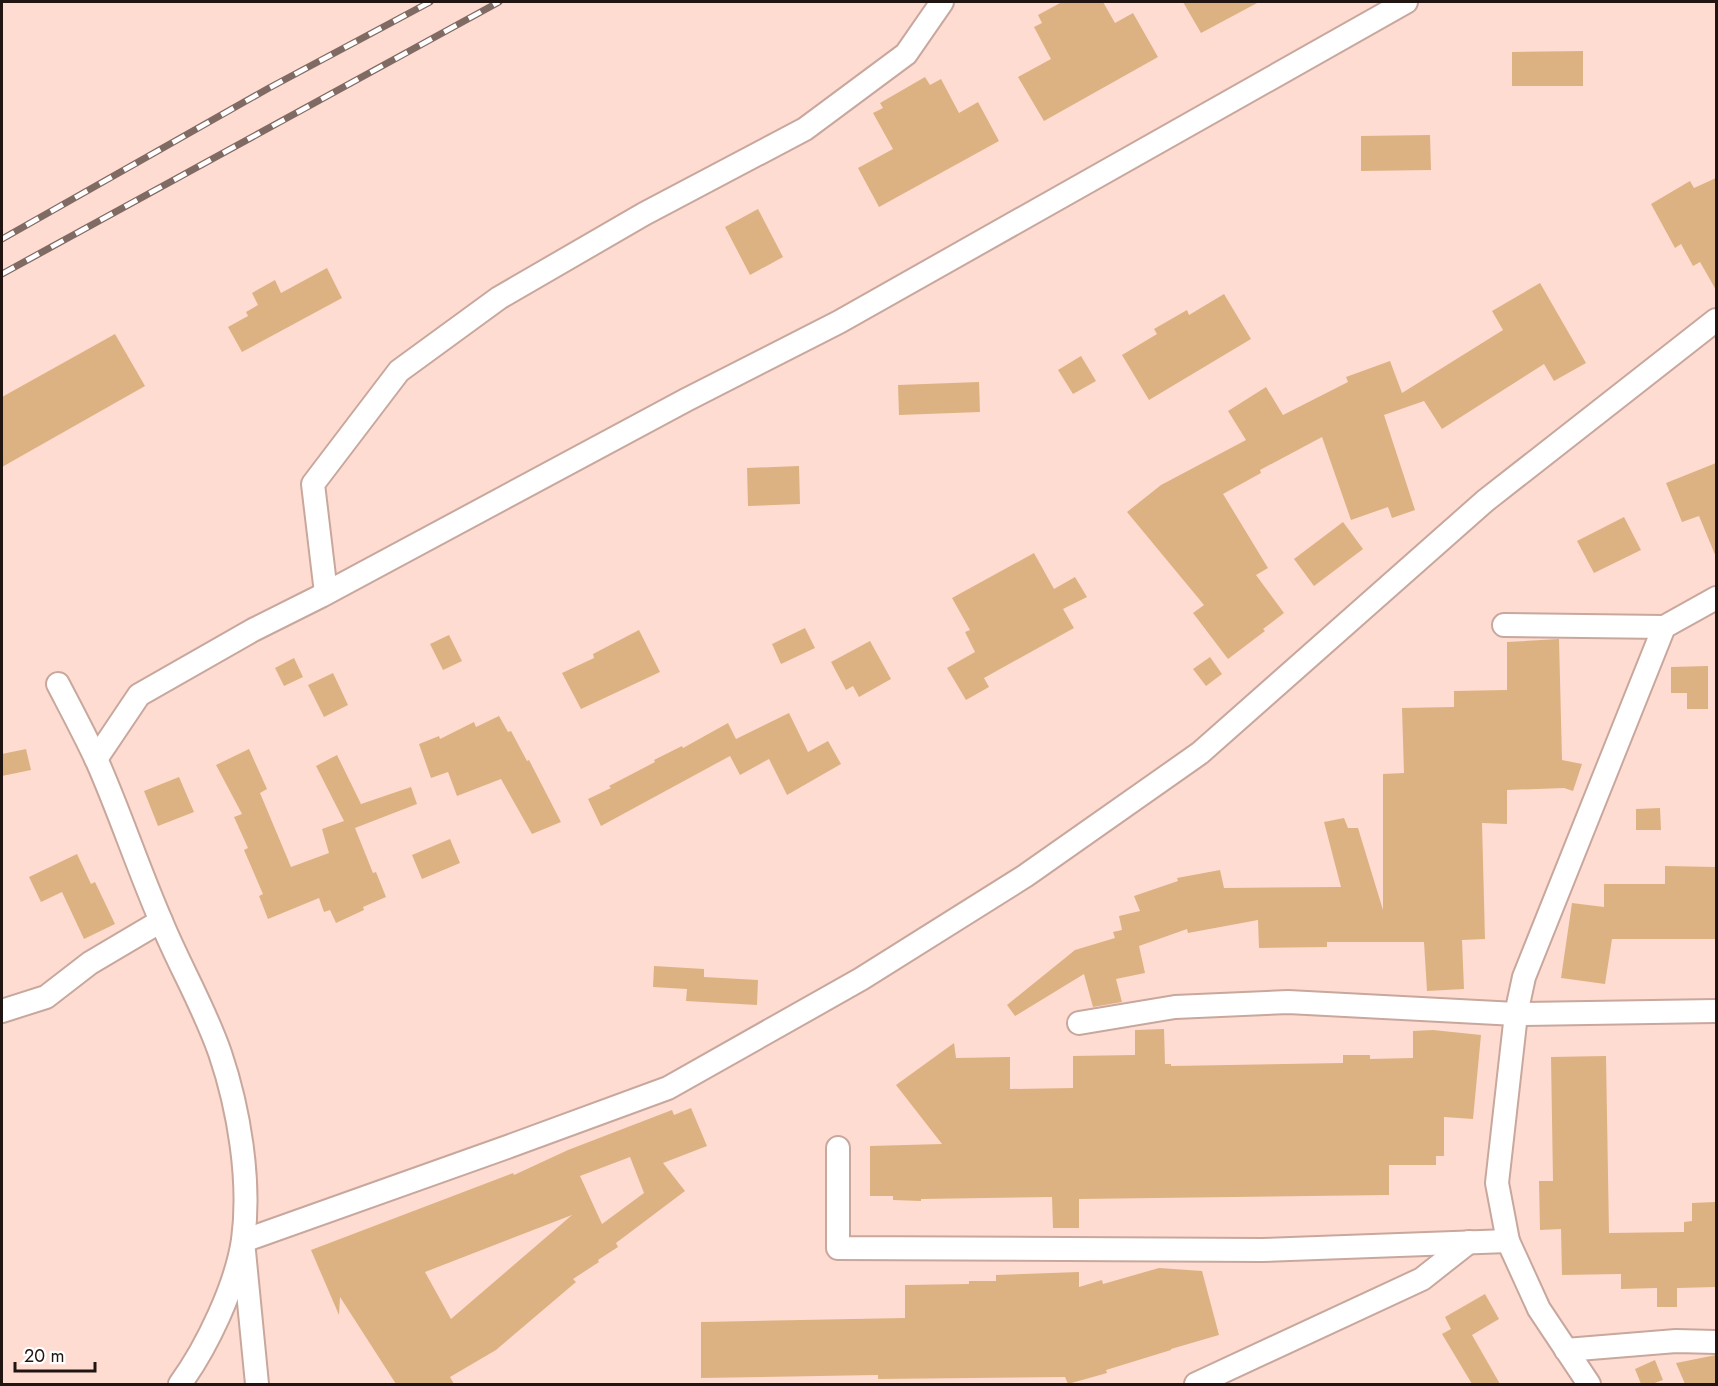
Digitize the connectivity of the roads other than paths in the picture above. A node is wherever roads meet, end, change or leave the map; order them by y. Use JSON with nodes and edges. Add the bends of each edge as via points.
{"nodes":[{"id":1,"x":942,"y":2,"type":"edge"},
{"id":2,"x":1406,"y":2,"type":"edge"},
{"id":3,"x":1716,"y":320,"type":"edge"},
{"id":4,"x":326,"y":593,"type":"junction"},
{"id":5,"x":1716,"y":598,"type":"edge"},
{"id":6,"x":1504,"y":625,"type":"dead end"},
{"id":7,"x":1664,"y":627,"type":"junction"},
{"id":8,"x":58,"y":684,"type":"dead end"},
{"id":9,"x":96,"y":759,"type":"junction"},
{"id":10,"x":161,"y":921,"type":"junction"},
{"id":11,"x":2,"y":1011,"type":"edge"},
{"id":12,"x":1716,"y":1011,"type":"edge"},
{"id":13,"x":1516,"y":1014,"type":"junction"},
{"id":14,"x":1079,"y":1023,"type":"dead end"},
{"id":15,"x":838,"y":1148,"type":"dead end"},
{"id":16,"x":243,"y":1241,"type":"junction"},
{"id":17,"x":1508,"y":1241,"type":"junction"},
{"id":18,"x":1469,"y":1242,"type":"junction"},
{"id":19,"x":1716,"y":1342,"type":"edge"},
{"id":20,"x":1566,"y":1350,"type":"junction"},
{"id":21,"x":180,"y":1384,"type":"edge"},
{"id":22,"x":257,"y":1384,"type":"edge"},
{"id":23,"x":1196,"y":1384,"type":"edge"},
{"id":24,"x":1589,"y":1384,"type":"edge"}],
"edges":[{"from":1,"to":4,"type":"street","via":[[906,54],[805,129],[644,214],[499,298],[399,371],[313,484]]},
{"from":2,"to":4,"type":"street","via":[[839,322]]},
{"from":3,"to":16,"type":"street","via":[[1485,501],[1200,753],[1025,876],[861,979],[668,1088]]},
{"from":4,"to":9,"type":"street","via":[[139,695]]},
{"from":5,"to":7,"type":"street"},
{"from":6,"to":7,"type":"street"},
{"from":7,"to":13,"type":"street","via":[[1524,977]]},
{"from":8,"to":9,"type":"street"},
{"from":9,"to":10,"type":"street"},
{"from":10,"to":11,"type":"street","via":[[90,963],[46,996]]},
{"from":10,"to":16,"type":"street","via":[[204,1014],[231,1093],[243,1166]]},
{"from":12,"to":13,"type":"street"},
{"from":13,"to":14,"type":"street","via":[[1288,1002],[1175,1007]]},
{"from":13,"to":17,"type":"street","via":[[1497,1183]]},
{"from":15,"to":18,"type":"street","via":[[838,1248],[1262,1250]]},
{"from":16,"to":21,"type":"street","via":[[220,1311],[205,1345]]},
{"from":16,"to":22,"type":"street"},
{"from":17,"to":18,"type":"street"},
{"from":17,"to":20,"type":"street","via":[[1539,1310]]},
{"from":18,"to":23,"type":"street","via":[[1422,1279]]},
{"from":19,"to":20,"type":"street","via":[[1676,1341]]},
{"from":20,"to":24,"type":"street"}]}
